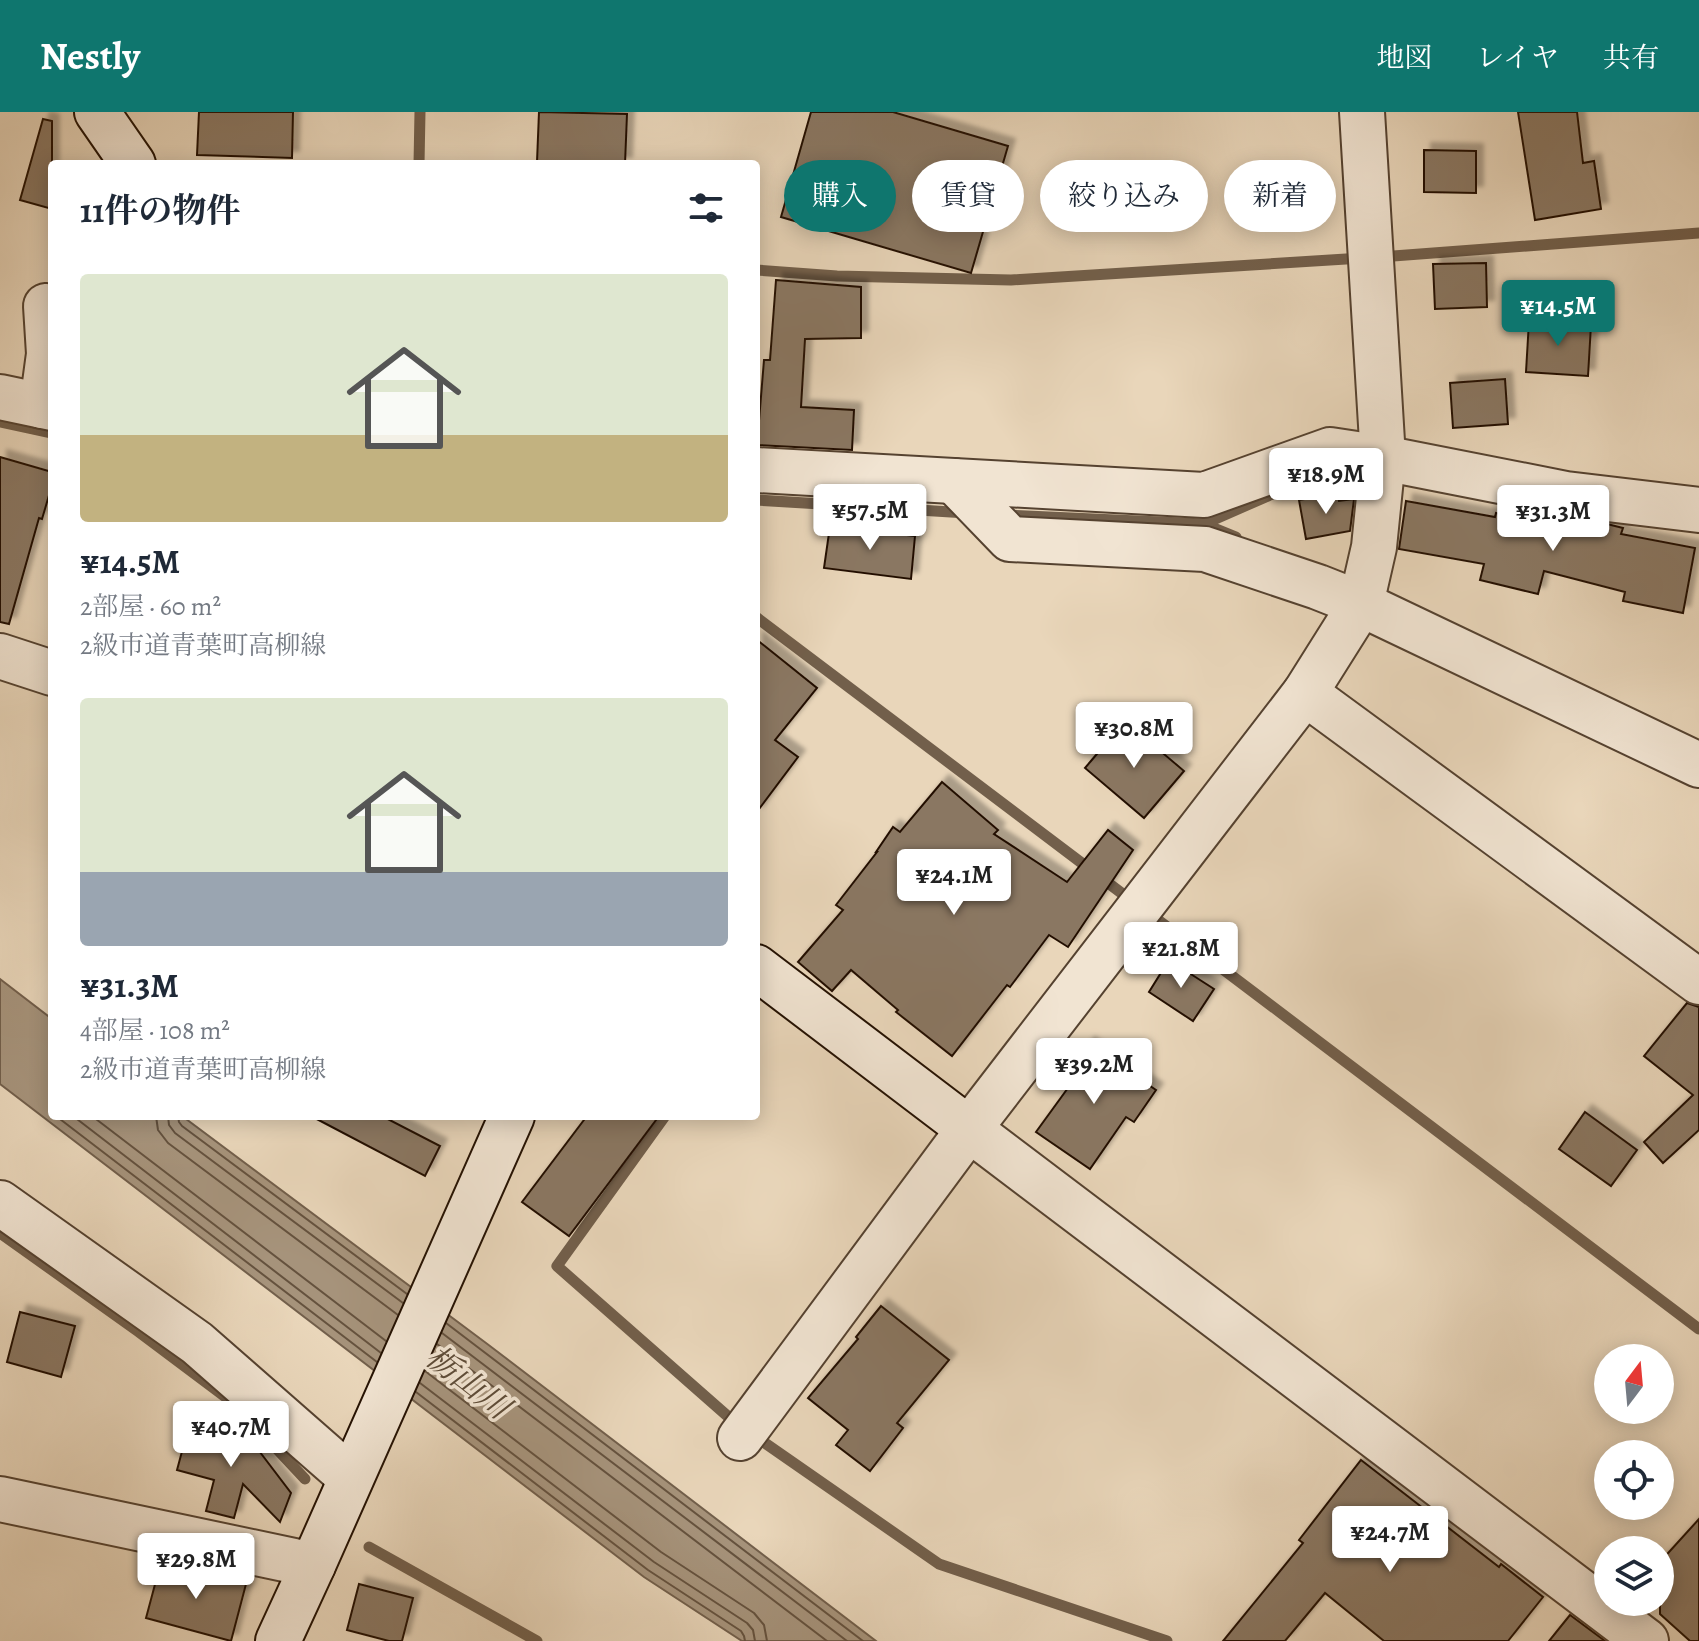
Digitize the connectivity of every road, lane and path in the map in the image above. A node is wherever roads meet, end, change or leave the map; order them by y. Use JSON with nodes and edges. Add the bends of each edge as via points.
{"nodes":[{"id":1,"x":97,"y":112,"type":"edge"},
{"id":2,"x":1362,"y":112,"type":"edge"},
{"id":3,"x":130,"y":160,"type":"edge"},
{"id":4,"x":46,"y":306,"type":"dead end"},
{"id":5,"x":48,"y":338,"type":"edge"},
{"id":6,"x":48,"y":357,"type":"edge"},
{"id":7,"x":31,"y":403,"type":"edge"},
{"id":8,"x":760,"y":470,"type":"edge"},
{"id":9,"x":1381,"y":478,"type":"junction"},
{"id":10,"x":954,"y":481,"type":"junction"},
{"id":11,"x":1699,"y":510,"type":"edge"},
{"id":12,"x":1364,"y":590,"type":"junction"},
{"id":13,"x":0,"y":656,"type":"edge"},
{"id":14,"x":48,"y":672,"type":"edge"},
{"id":15,"x":1305,"y":693,"type":"junction"},
{"id":16,"x":1699,"y":765,"type":"edge"},
{"id":17,"x":760,"y":970,"type":"edge"},
{"id":18,"x":1699,"y":982,"type":"edge"},
{"id":19,"x":510,"y":1120,"type":"edge"},
{"id":20,"x":969,"y":1129,"type":"junction"},
{"id":21,"x":0,"y":1203,"type":"edge"},
{"id":22,"x":740,"y":1438,"type":"dead end"},
{"id":23,"x":358,"y":1462,"type":"junction"},
{"id":24,"x":0,"y":1499,"type":"edge"},
{"id":25,"x":313,"y":1565,"type":"junction"},
{"id":26,"x":278,"y":1641,"type":"edge"},
{"id":27,"x":1646,"y":1641,"type":"edge"}],
"edges":[{"from":1,"to":3,"type":"street"},
{"from":2,"to":9,"type":"street"},
{"from":4,"to":5,"type":"street"},
{"from":6,"to":7,"type":"street"},
{"from":8,"to":10,"type":"street"},
{"from":9,"to":10,"type":"street","via":[[1330,450],[1204,495]]},
{"from":9,"to":11,"type":"street"},
{"from":9,"to":12,"type":"street"},
{"from":10,"to":12,"type":"street","via":[[1010,539],[1205,549],[1318,587]]},
{"from":12,"to":15,"type":"street"},
{"from":12,"to":16,"type":"street"},
{"from":13,"to":14,"type":"street"},
{"from":15,"to":18,"type":"street"},
{"from":15,"to":20,"type":"street"},
{"from":17,"to":20,"type":"street"},
{"from":19,"to":23,"type":"street"},
{"from":20,"to":22,"type":"street"},
{"from":20,"to":27,"type":"street"},
{"from":21,"to":23,"type":"street"},
{"from":23,"to":25,"type":"street"},
{"from":24,"to":25,"type":"street"},
{"from":25,"to":26,"type":"street"}]}
